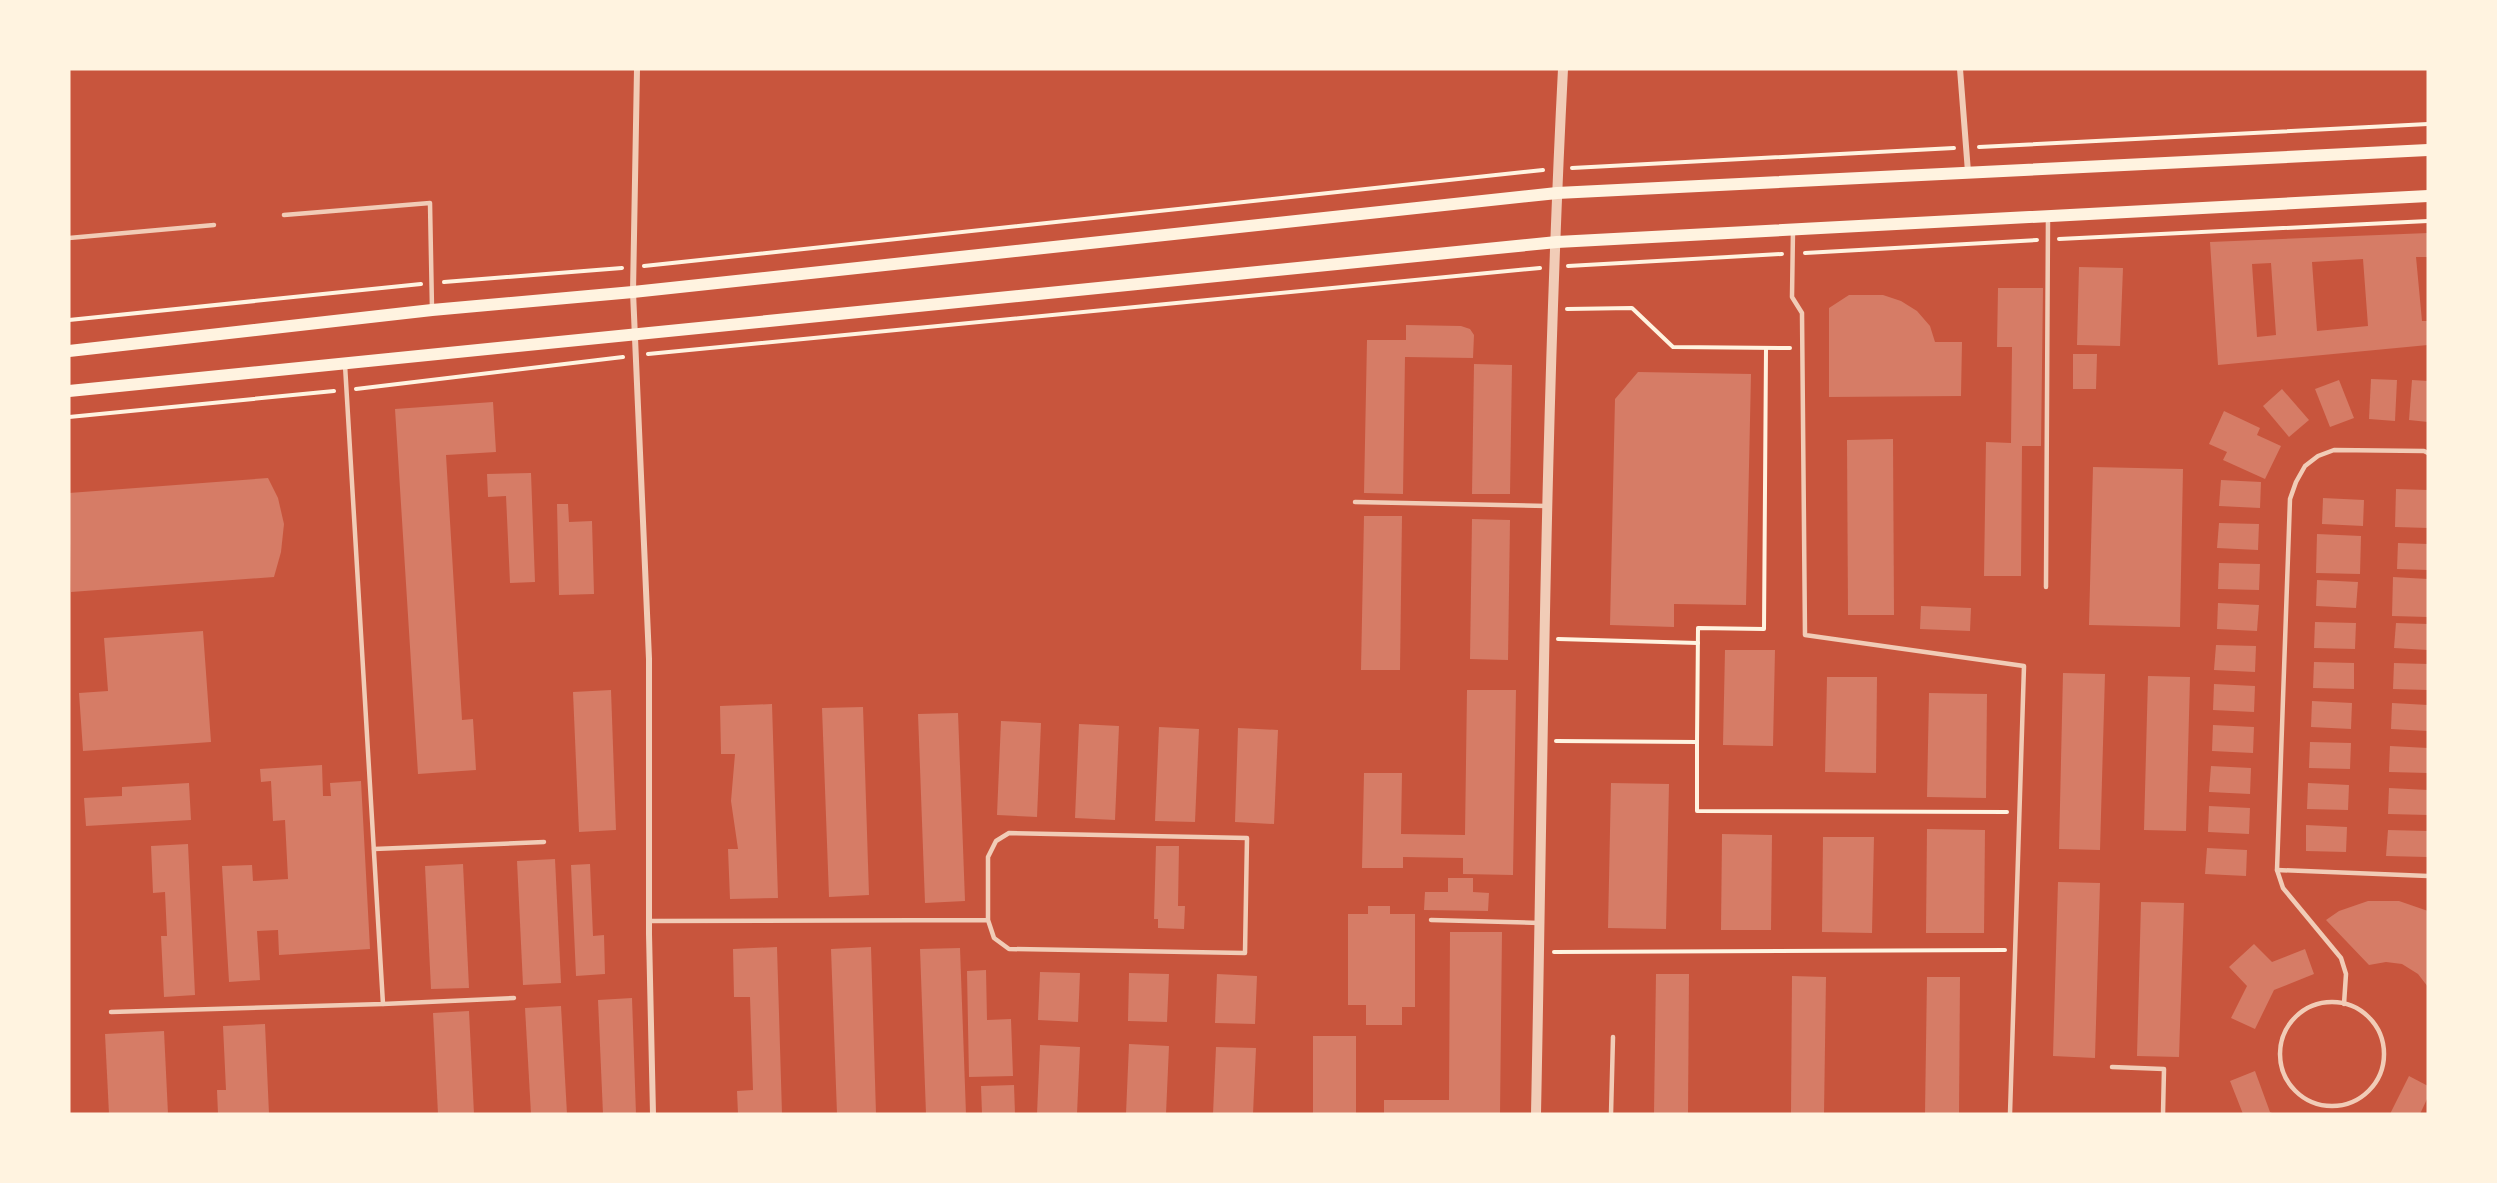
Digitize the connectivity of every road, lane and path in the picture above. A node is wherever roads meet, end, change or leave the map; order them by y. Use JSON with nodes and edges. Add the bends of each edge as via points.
{"nodes":[{"id":1,"x":637,"y":69,"type":"edge"},
{"id":2,"x":1563,"y":69,"type":"edge"},
{"id":3,"x":1960,"y":69,"type":"edge"},
{"id":4,"x":2428,"y":150,"type":"edge"},
{"id":5,"x":1968,"y":173,"type":"junction"},
{"id":6,"x":1557,"y":193,"type":"junction"},
{"id":7,"x":2428,"y":196,"type":"edge"},
{"id":8,"x":284,"y":215,"type":"dead end"},
{"id":9,"x":2048,"y":216,"type":"junction"},
{"id":10,"x":2428,"y":221,"type":"edge"},
{"id":11,"x":214,"y":225,"type":"dead end"},
{"id":12,"x":1793,"y":230,"type":"junction"},
{"id":13,"x":69,"y":238,"type":"edge"},
{"id":14,"x":2048,"y":239,"type":"junction"},
{"id":15,"x":1557,"y":242,"type":"junction"},
{"id":16,"x":1792,"y":253,"type":"junction"},
{"id":17,"x":1555,"y":266,"type":"junction"},
{"id":18,"x":633,"y":292,"type":"junction"},
{"id":19,"x":432,"y":310,"type":"junction"},
{"id":20,"x":1554,"y":310,"type":"junction"},
{"id":21,"x":635,"y":333,"type":"junction"},
{"id":22,"x":1766,"y":348,"type":"junction"},
{"id":23,"x":1802,"y":349,"type":"junction"},
{"id":24,"x":69,"y":351,"type":"edge"},
{"id":25,"x":636,"y":355,"type":"junction"},
{"id":26,"x":345,"y":363,"type":"junction"},
{"id":27,"x":346,"y":390,"type":"junction"},
{"id":28,"x":69,"y":391,"type":"edge"},
{"id":29,"x":69,"y":417,"type":"edge"},
{"id":30,"x":2428,"y":453,"type":"edge"},
{"id":31,"x":1355,"y":502,"type":"dead end"},
{"id":32,"x":1548,"y":506,"type":"junction"},
{"id":33,"x":2046,"y":587,"type":"dead end"},
{"id":34,"x":1546,"y":639,"type":"junction"},
{"id":35,"x":1698,"y":643,"type":"junction"},
{"id":36,"x":1544,"y":740,"type":"junction"},
{"id":37,"x":1697,"y":742,"type":"junction"},
{"id":38,"x":2019,"y":812,"type":"junction"},
{"id":39,"x":544,"y":842,"type":"dead end"},
{"id":40,"x":374,"y":849,"type":"junction"},
{"id":41,"x":2277,"y":870,"type":"junction"},
{"id":42,"x":2428,"y":876,"type":"edge"},
{"id":43,"x":988,"y":920,"type":"junction"},
{"id":44,"x":1431,"y":920,"type":"dead end"},
{"id":45,"x":649,"y":921,"type":"junction"},
{"id":46,"x":1540,"y":923,"type":"junction"},
{"id":47,"x":2015,"y":950,"type":"junction"},
{"id":48,"x":1539,"y":952,"type":"junction"},
{"id":49,"x":514,"y":998,"type":"dead end"},
{"id":50,"x":383,"y":1004,"type":"junction"},
{"id":51,"x":2344,"y":1004,"type":"junction"},
{"id":52,"x":111,"y":1012,"type":"dead end"},
{"id":53,"x":1612,"y":1037,"type":"dead end"},
{"id":54,"x":2112,"y":1067,"type":"dead end"},
{"id":55,"x":2330,"y":1106,"type":"junction"},
{"id":56,"x":653,"y":1114,"type":"edge"},
{"id":57,"x":1536,"y":1114,"type":"edge"},
{"id":58,"x":1611,"y":1114,"type":"edge"},
{"id":59,"x":2010,"y":1114,"type":"edge"},
{"id":60,"x":2163,"y":1114,"type":"edge"},
{"id":61,"x":2330,"y":1114,"type":"edge"}],
"edges":[{"from":1,"to":18,"type":"street"},
{"from":2,"to":6,"type":"street"},
{"from":3,"to":5,"type":"street"},
{"from":4,"to":5,"type":"main road"},
{"from":5,"to":6,"type":"main road"},
{"from":6,"to":15,"type":"street"},
{"from":6,"to":18,"type":"main road"},
{"from":7,"to":9,"type":"main road"},
{"from":8,"to":19,"type":"lane","via":[[430,203]]},
{"from":9,"to":12,"type":"main road"},
{"from":9,"to":14,"type":"lane"},
{"from":10,"to":14,"type":"path"},
{"from":11,"to":13,"type":"lane"},
{"from":12,"to":15,"type":"main road"},
{"from":12,"to":16,"type":"lane"},
{"from":14,"to":16,"type":"path"},
{"from":14,"to":33,"type":"lane"},
{"from":15,"to":17,"type":"street"},
{"from":15,"to":21,"type":"main road"},
{"from":16,"to":17,"type":"path"},
{"from":16,"to":23,"type":"lane","via":[[1792,297],[1802,313]]},
{"from":17,"to":20,"type":"street"},
{"from":17,"to":25,"type":"path"},
{"from":18,"to":19,"type":"main road"},
{"from":18,"to":21,"type":"street"},
{"from":19,"to":24,"type":"main road"},
{"from":20,"to":22,"type":"path","via":[[1632,308],[1673,347]]},
{"from":20,"to":32,"type":"street"},
{"from":21,"to":25,"type":"street"},
{"from":21,"to":26,"type":"main road"},
{"from":22,"to":23,"type":"path"},
{"from":22,"to":35,"type":"path","via":[[1764,629],[1698,628]]},
{"from":23,"to":38,"type":"lane","via":[[1805,635],[2024,666]]},
{"from":25,"to":27,"type":"path"},
{"from":25,"to":45,"type":"street","via":[[649,659]]},
{"from":26,"to":27,"type":"lane"},
{"from":26,"to":28,"type":"main road"},
{"from":27,"to":29,"type":"path"},
{"from":27,"to":40,"type":"lane"},
{"from":30,"to":41,"type":"lane","via":[[2334,450],[2305,466],[2296,482],[2290,500]]},
{"from":31,"to":32,"type":"lane"},
{"from":32,"to":34,"type":"street"},
{"from":34,"to":35,"type":"path"},
{"from":34,"to":36,"type":"street"},
{"from":35,"to":37,"type":"path"},
{"from":36,"to":37,"type":"path"},
{"from":36,"to":46,"type":"street"},
{"from":37,"to":38,"type":"path","via":[[1697,811]]},
{"from":38,"to":47,"type":"lane"},
{"from":39,"to":40,"type":"lane"},
{"from":40,"to":50,"type":"lane"},
{"from":41,"to":42,"type":"lane"},
{"from":41,"to":51,"type":"lane","via":[[2283,888],[2341,958],[2346,974]]},
{"from":43,"to":43,"type":"lane","via":[[994,938],[1009,948],[1245,953],[1247,838],[1009,833],[996,841],[988,857]]},
{"from":43,"to":45,"type":"lane"},
{"from":44,"to":46,"type":"lane"},
{"from":45,"to":56,"type":"street"},
{"from":46,"to":48,"type":"street"},
{"from":47,"to":48,"type":"path"},
{"from":47,"to":59,"type":"lane"},
{"from":48,"to":57,"type":"street"},
{"from":49,"to":50,"type":"lane"},
{"from":50,"to":52,"type":"lane"},
{"from":51,"to":55,"type":"lane","via":[[2367,1015],[2377,1028],[2384,1060],[2368,1092],[2353,1102]]},
{"from":51,"to":55,"type":"lane","via":[[2320,1003],[2305,1010],[2292,1020],[2280,1050],[2289,1084],[2302,1097]]},
{"from":53,"to":58,"type":"lane"},
{"from":54,"to":60,"type":"lane","via":[[2163,1069]]},
{"from":55,"to":61,"type":"lane"}]}
